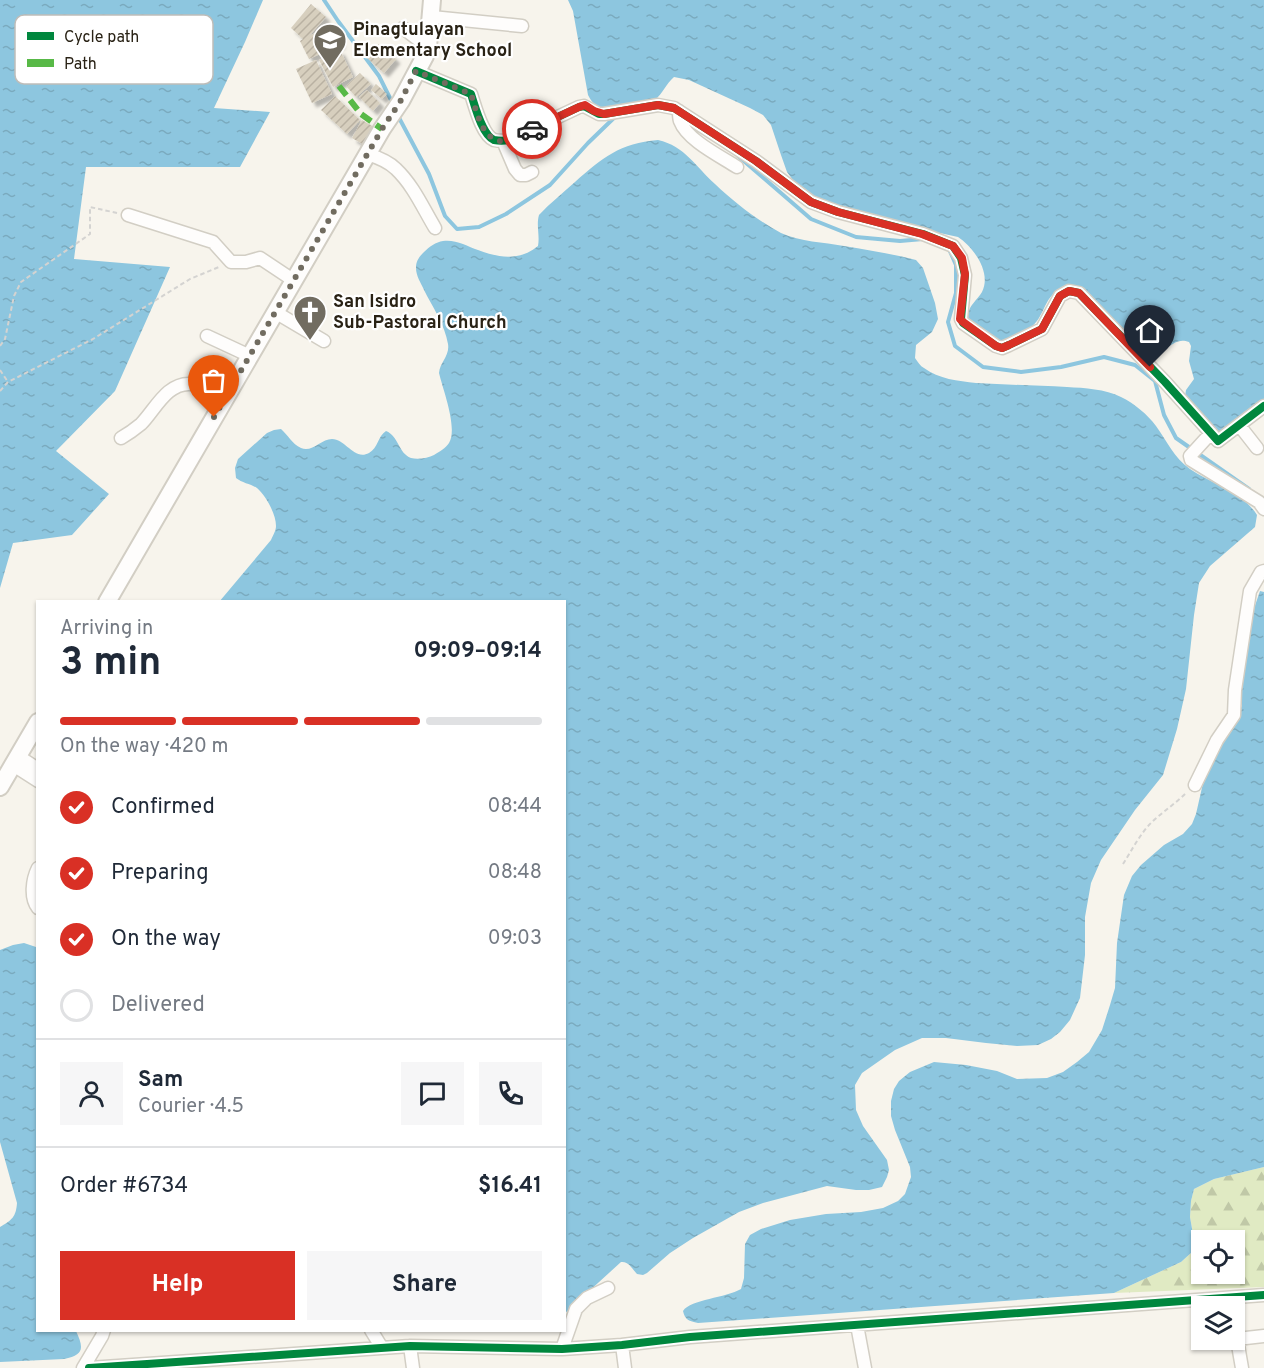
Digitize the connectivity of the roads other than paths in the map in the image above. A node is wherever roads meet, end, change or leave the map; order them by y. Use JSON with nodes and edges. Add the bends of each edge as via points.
{"nodes":[{"id":1,"x":432,"y":0,"type":"edge"},
{"id":2,"x":432,"y":17,"type":"junction"},
{"id":3,"x":522,"y":26,"type":"dead end"},
{"id":4,"x":403,"y":28,"type":"dead end"},
{"id":5,"x":428,"y":47,"type":"junction"},
{"id":6,"x":416,"y":71,"type":"junction"},
{"id":7,"x":680,"y":116,"type":"junction"},
{"id":8,"x":503,"y":141,"type":"junction"},
{"id":9,"x":367,"y":154,"type":"junction"},
{"id":10,"x":737,"y":167,"type":"dead end"},
{"id":11,"x":532,"y":172,"type":"dead end"},
{"id":12,"x":129,"y":215,"type":"road end"},
{"id":13,"x":435,"y":228,"type":"dead end"},
{"id":14,"x":293,"y":280,"type":"junction"},
{"id":15,"x":275,"y":312,"type":"junction"},
{"id":16,"x":207,"y":336,"type":"dead end"},
{"id":17,"x":324,"y":340,"type":"dead end"},
{"id":18,"x":250,"y":356,"type":"junction"},
{"id":19,"x":226,"y":397,"type":"junction"},
{"id":20,"x":1264,"y":406,"type":"edge"},
{"id":21,"x":1239,"y":425,"type":"junction"},
{"id":22,"x":1211,"y":433,"type":"junction"},
{"id":23,"x":122,"y":438,"type":"dead end"},
{"id":24,"x":1257,"y":448,"type":"dead end"},
{"id":25,"x":1264,"y":509,"type":"edge"},
{"id":26,"x":1264,"y":571,"type":"edge"},
{"id":27,"x":108,"y":600,"type":"edge"},
{"id":28,"x":36,"y":725,"type":"edge"},
{"id":29,"x":15,"y":761,"type":"junction"},
{"id":30,"x":36,"y":768,"type":"edge"},
{"id":31,"x":36,"y":779,"type":"edge"},
{"id":32,"x":1194,"y":785,"type":"road end"},
{"id":33,"x":0,"y":787,"type":"edge"},
{"id":34,"x":36,"y":871,"type":"edge"},
{"id":35,"x":36,"y":906,"type":"edge"},
{"id":36,"x":608,"y":1288,"type":"dead end"},
{"id":37,"x":1264,"y":1295,"type":"edge"},
{"id":38,"x":1245,"y":1299,"type":"edge"},
{"id":39,"x":1191,"y":1304,"type":"edge"},
{"id":40,"x":857,"y":1325,"type":"junction"},
{"id":41,"x":103,"y":1332,"type":"edge"},
{"id":42,"x":372,"y":1332,"type":"edge"},
{"id":43,"x":1264,"y":1336,"type":"edge"},
{"id":44,"x":1245,"y":1338,"type":"edge"},
{"id":45,"x":619,"y":1345,"type":"junction"},
{"id":46,"x":411,"y":1346,"type":"junction"},
{"id":47,"x":381,"y":1348,"type":"junction"},
{"id":48,"x":562,"y":1349,"type":"junction"},
{"id":49,"x":1240,"y":1350,"type":"edge"},
{"id":50,"x":83,"y":1368,"type":"edge"},
{"id":51,"x":89,"y":1368,"type":"edge"},
{"id":52,"x":413,"y":1368,"type":"edge"},
{"id":53,"x":625,"y":1368,"type":"edge"},
{"id":54,"x":865,"y":1368,"type":"edge"},
{"id":55,"x":1242,"y":1368,"type":"edge"}],
"edges":[{"from":1,"to":2,"type":"main road"},
{"from":2,"to":3,"type":"street"},
{"from":2,"to":5,"type":"main road"},
{"from":4,"to":5,"type":"street"},
{"from":5,"to":6,"type":"main road"},
{"from":6,"to":8,"type":"street","via":[[471,94],[484,129],[491,139]]},
{"from":6,"to":9,"type":"main road"},
{"from":7,"to":8,"type":"street","via":[[674,108],[658,105],[604,114],[585,105]]},
{"from":7,"to":10,"type":"street","via":[[695,139]]},
{"from":7,"to":22,"type":"street","via":[[756,161],[811,202],[953,246],[962,258],[965,274],[960,319],[996,346],[1002,348],[1042,329],[1060,296],[1069,291],[1079,293]]},
{"from":8,"to":11,"type":"street","via":[[520,175]]},
{"from":9,"to":13,"type":"street","via":[[395,167],[410,184]]},
{"from":9,"to":14,"type":"main road"},
{"from":12,"to":14,"type":"street","via":[[213,242],[231,262],[260,258]]},
{"from":14,"to":15,"type":"main road"},
{"from":15,"to":17,"type":"street"},
{"from":15,"to":18,"type":"main road"},
{"from":16,"to":18,"type":"street"},
{"from":18,"to":19,"type":"main road"},
{"from":19,"to":23,"type":"street","via":[[192,383],[175,387]]},
{"from":19,"to":27,"type":"main road"},
{"from":20,"to":21,"type":"street"},
{"from":21,"to":22,"type":"street","via":[[1218,441]]},
{"from":21,"to":24,"type":"street"},
{"from":22,"to":25,"type":"street","via":[[1191,460],[1259,502]]},
{"from":26,"to":32,"type":"street","via":[[1250,591],[1234,715]]},
{"from":28,"to":29,"type":"main road"},
{"from":29,"to":30,"type":"street"},
{"from":29,"to":31,"type":"street"},
{"from":29,"to":33,"type":"main road"},
{"from":34,"to":35,"type":"street"},
{"from":36,"to":48,"type":"street","via":[[587,1298],[576,1309]]},
{"from":37,"to":38,"type":"street"},
{"from":39,"to":40,"type":"street"},
{"from":40,"to":45,"type":"street"},
{"from":40,"to":54,"type":"street"},
{"from":41,"to":50,"type":"street"},
{"from":42,"to":47,"type":"street"},
{"from":43,"to":44,"type":"street"},
{"from":45,"to":48,"type":"street"},
{"from":45,"to":53,"type":"street"},
{"from":46,"to":47,"type":"street"},
{"from":46,"to":48,"type":"street"},
{"from":46,"to":52,"type":"street"},
{"from":47,"to":51,"type":"street"},
{"from":49,"to":55,"type":"street"}]}
